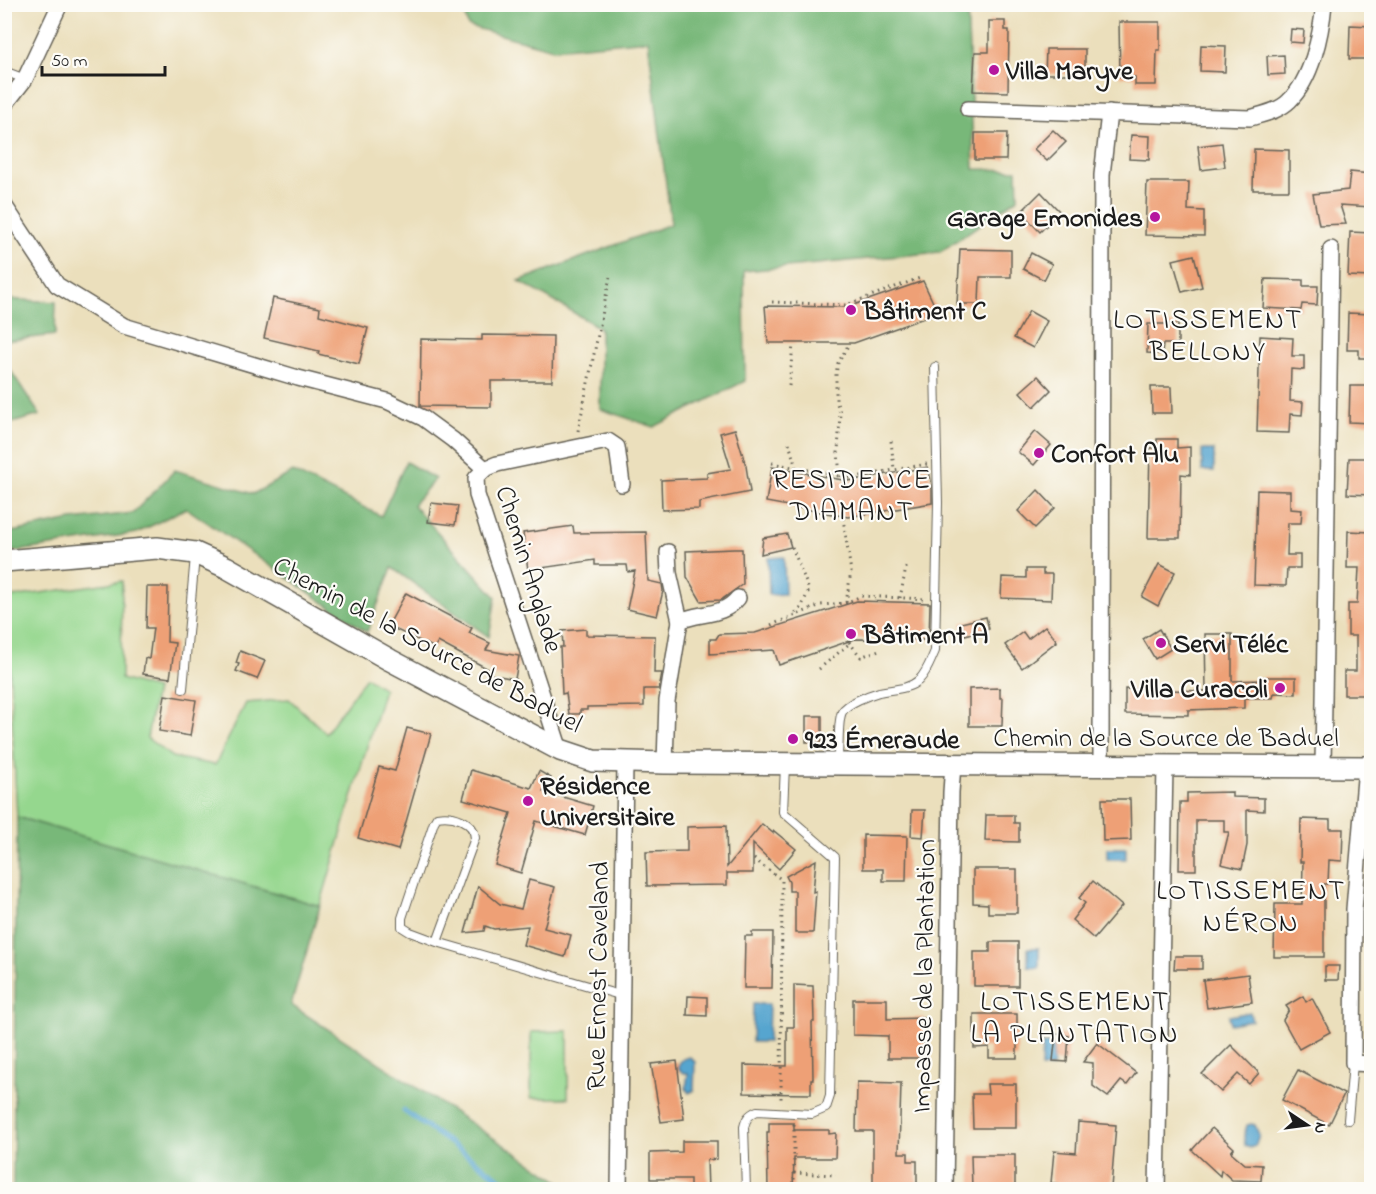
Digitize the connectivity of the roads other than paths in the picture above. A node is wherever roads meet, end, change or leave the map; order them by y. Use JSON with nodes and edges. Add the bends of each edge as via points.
{"nodes":[{"id":1,"x":60,"y":4,"type":"edge"},
{"id":2,"x":1324,"y":4,"type":"edge"},
{"id":3,"x":4,"y":71,"type":"edge"},
{"id":4,"x":25,"y":79,"type":"junction"},
{"id":5,"x":4,"y":106,"type":"edge"},
{"id":6,"x":968,"y":109,"type":"dead end"},
{"id":7,"x":1108,"y":113,"type":"junction"},
{"id":8,"x":4,"y":205,"type":"edge"},
{"id":9,"x":1331,"y":249,"type":"dead end"},
{"id":10,"x":935,"y":367,"type":"dead end"},
{"id":11,"x":485,"y":469,"type":"junction"},
{"id":12,"x":622,"y":484,"type":"dead end"},
{"id":13,"x":668,"y":552,"type":"dead end"},
{"id":14,"x":195,"y":553,"type":"junction"},
{"id":15,"x":4,"y":561,"type":"edge"},
{"id":16,"x":738,"y":598,"type":"dead end"},
{"id":17,"x":680,"y":621,"type":"junction"},
{"id":18,"x":183,"y":689,"type":"dead end"},
{"id":19,"x":560,"y":750,"type":"junction"},
{"id":20,"x":625,"y":763,"type":"junction"},
{"id":21,"x":666,"y":763,"type":"junction"},
{"id":22,"x":785,"y":763,"type":"junction"},
{"id":23,"x":837,"y":764,"type":"junction"},
{"id":24,"x":953,"y":764,"type":"junction"},
{"id":25,"x":1101,"y":765,"type":"junction"},
{"id":26,"x":1165,"y":765,"type":"junction"},
{"id":27,"x":1323,"y":766,"type":"junction"},
{"id":28,"x":1369,"y":767,"type":"edge"},
{"id":29,"x":437,"y":942,"type":"junction"},
{"id":30,"x":623,"y":997,"type":"junction"},
{"id":31,"x":1353,"y":1063,"type":"junction"},
{"id":32,"x":1371,"y":1064,"type":"edge"},
{"id":33,"x":1348,"y":1120,"type":"dead end"},
{"id":34,"x":619,"y":1190,"type":"edge"},
{"id":35,"x":746,"y":1190,"type":"edge"},
{"id":36,"x":945,"y":1190,"type":"edge"},
{"id":37,"x":1157,"y":1190,"type":"edge"}],
"edges":[{"from":1,"to":4,"type":"street"},
{"from":2,"to":7,"type":"street","via":[[1322,29],[1302,82],[1288,101],[1271,112],[1250,118]]},
{"from":3,"to":4,"type":"lane"},
{"from":4,"to":5,"type":"street"},
{"from":6,"to":7,"type":"street"},
{"from":7,"to":25,"type":"street","via":[[1102,175]]},
{"from":8,"to":11,"type":"street","via":[[57,285],[124,326],[387,401],[423,418]]},
{"from":9,"to":27,"type":"street"},
{"from":10,"to":23,"type":"lane","via":[[938,503],[934,651],[917,682],[902,689],[878,692],[842,711]]},
{"from":11,"to":12,"type":"street","name":"Chemin Anglade","via":[[606,441],[613,442],[618,451]]},
{"from":11,"to":19,"type":"street","name":"Chemin Anglade","via":[[476,478],[477,495]]},
{"from":13,"to":17,"type":"street"},
{"from":14,"to":15,"type":"street","name":"Chemin de la Source de Baduel","via":[[157,548]]},
{"from":14,"to":18,"type":"lane"},
{"from":14,"to":19,"type":"street","name":"Chemin de la Source de Baduel"},
{"from":16,"to":17,"type":"street","via":[[725,610]]},
{"from":17,"to":21,"type":"street","via":[[667,701]]},
{"from":19,"to":20,"type":"street","name":"Chemin de la Source de Baduel","via":[[593,761]]},
{"from":20,"to":21,"type":"street","name":"Chemin de la Source de Baduel"},
{"from":20,"to":30,"type":"street","name":"Rue Ernest Caveland"},
{"from":21,"to":22,"type":"street","name":"Chemin de la Source de Baduel"},
{"from":22,"to":23,"type":"street","name":"Chemin de la Source de Baduel"},
{"from":22,"to":35,"type":"lane","via":[[783,812],[835,857],[830,1096],[826,1108],[812,1114],[750,1114],[745,1120]]},
{"from":23,"to":24,"type":"street","name":"Chemin de la Source de Baduel"},
{"from":24,"to":25,"type":"street","name":"Chemin de la Source de Baduel"},
{"from":24,"to":36,"type":"street","name":"Impasse de la Plantation"},
{"from":25,"to":26,"type":"street","name":"Chemin de la Source de Baduel"},
{"from":26,"to":27,"type":"street","name":"Chemin de la Source de Baduel"},
{"from":26,"to":37,"type":"street"},
{"from":27,"to":28,"type":"street","name":"Chemin de la Source de Baduel"},
{"from":28,"to":31,"type":"street","via":[[1354,909]]},
{"from":29,"to":29,"type":"lane","via":[[402,927],[402,918],[434,822],[443,816],[469,823],[475,838]]},
{"from":29,"to":30,"type":"lane"},
{"from":30,"to":34,"type":"street","name":"Rue Ernest Caveland"},
{"from":31,"to":32,"type":"street"},
{"from":31,"to":33,"type":"lane"}]}
